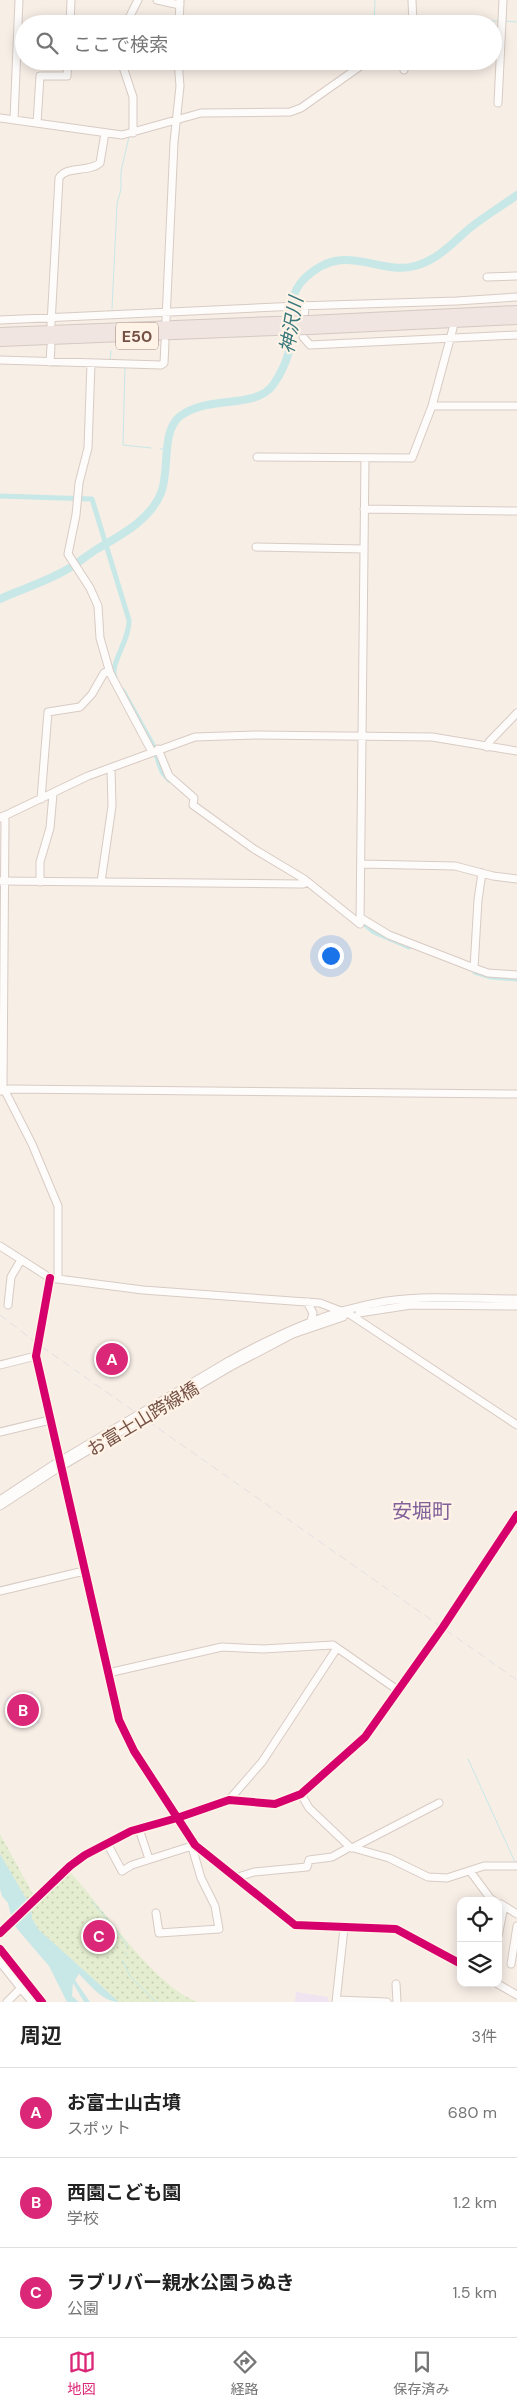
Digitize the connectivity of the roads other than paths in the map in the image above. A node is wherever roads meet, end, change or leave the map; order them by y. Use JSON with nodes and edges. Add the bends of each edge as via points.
{"nodes":[{"id":1,"x":19,"y":0,"type":"edge"},
{"id":2,"x":71,"y":0,"type":"edge"},
{"id":3,"x":138,"y":0,"type":"edge"},
{"id":4,"x":156,"y":0,"type":"edge"},
{"id":5,"x":412,"y":0,"type":"edge"},
{"id":6,"x":503,"y":0,"type":"edge"},
{"id":7,"x":180,"y":3,"type":"edge"},
{"id":8,"x":18,"y":15,"type":"edge"},
{"id":9,"x":70,"y":15,"type":"edge"},
{"id":10,"x":130,"y":15,"type":"edge"},
{"id":11,"x":413,"y":15,"type":"edge"},
{"id":12,"x":502,"y":21,"type":"edge"},
{"id":13,"x":16,"y":70,"type":"edge"},
{"id":14,"x":67,"y":70,"type":"edge"},
{"id":15,"x":124,"y":70,"type":"edge"},
{"id":16,"x":179,"y":70,"type":"edge"},
{"id":17,"x":355,"y":70,"type":"edge"},
{"id":18,"x":500,"y":70,"type":"edge"},
{"id":19,"x":498,"y":103,"type":"dead end"},
{"id":20,"x":0,"y":118,"type":"edge"},
{"id":21,"x":178,"y":118,"type":"junction"},
{"id":22,"x":14,"y":119,"type":"junction"},
{"id":23,"x":37,"y":123,"type":"junction"},
{"id":24,"x":105,"y":133,"type":"junction"},
{"id":25,"x":133,"y":133,"type":"junction"},
{"id":26,"x":487,"y":276,"type":"dead end"},
{"id":27,"x":517,"y":276,"type":"edge"},
{"id":28,"x":517,"y":296,"type":"edge"},
{"id":29,"x":457,"y":301,"type":"junction"},
{"id":30,"x":301,"y":306,"type":"junction"},
{"id":31,"x":457,"y":310,"type":"dead end"},
{"id":32,"x":517,"y":311,"type":"edge"},
{"id":33,"x":167,"y":312,"type":"junction"},
{"id":34,"x":517,"y":319,"type":"edge"},
{"id":35,"x":0,"y":320,"type":"edge"},
{"id":36,"x":166,"y":320,"type":"dead end"},
{"id":37,"x":52,"y":322,"type":"junction"},
{"id":38,"x":309,"y":325,"type":"junction"},
{"id":39,"x":275,"y":326,"type":"junction"},
{"id":40,"x":453,"y":328,"type":"dead end"},
{"id":41,"x":0,"y":333,"type":"edge"},
{"id":42,"x":517,"y":335,"type":"edge"},
{"id":43,"x":450,"y":338,"type":"junction"},
{"id":44,"x":0,"y":341,"type":"edge"},
{"id":45,"x":165,"y":342,"type":"dead end"},
{"id":46,"x":50,"y":346,"type":"dead end"},
{"id":47,"x":0,"y":360,"type":"edge"},
{"id":48,"x":50,"y":362,"type":"junction"},
{"id":49,"x":91,"y":363,"type":"junction"},
{"id":50,"x":432,"y":406,"type":"junction"},
{"id":51,"x":517,"y":406,"type":"edge"},
{"id":52,"x":257,"y":457,"type":"dead end"},
{"id":53,"x":365,"y":458,"type":"junction"},
{"id":54,"x":364,"y":509,"type":"junction"},
{"id":55,"x":517,"y":511,"type":"edge"},
{"id":56,"x":256,"y":547,"type":"dead end"},
{"id":57,"x":364,"y":549,"type":"junction"},
{"id":58,"x":109,"y":671,"type":"junction"},
{"id":59,"x":517,"y":713,"type":"edge"},
{"id":60,"x":362,"y":736,"type":"junction"},
{"id":61,"x":487,"y":747,"type":"junction"},
{"id":62,"x":517,"y":750,"type":"edge"},
{"id":63,"x":155,"y":751,"type":"junction"},
{"id":64,"x":111,"y":769,"type":"junction"},
{"id":65,"x":53,"y":794,"type":"junction"},
{"id":66,"x":40,"y":799,"type":"junction"},
{"id":67,"x":2,"y":817,"type":"edge"},
{"id":68,"x":361,"y":864,"type":"junction"},
{"id":69,"x":482,"y":873,"type":"junction"},
{"id":70,"x":517,"y":879,"type":"edge"},
{"id":71,"x":2,"y":881,"type":"edge"},
{"id":72,"x":40,"y":882,"type":"junction"},
{"id":73,"x":102,"y":882,"type":"junction"},
{"id":74,"x":307,"y":882,"type":"junction"},
{"id":75,"x":361,"y":919,"type":"junction"},
{"id":76,"x":474,"y":968,"type":"junction"},
{"id":77,"x":2,"y":970,"type":"edge"},
{"id":78,"x":517,"y":975,"type":"edge"},
{"id":79,"x":2,"y":1091,"type":"edge"},
{"id":80,"x":517,"y":1094,"type":"edge"},
{"id":81,"x":0,"y":1246,"type":"edge"},
{"id":82,"x":21,"y":1260,"type":"junction"},
{"id":83,"x":50,"y":1278,"type":"junction"},
{"id":84,"x":58,"y":1280,"type":"junction"},
{"id":85,"x":517,"y":1299,"type":"edge"},
{"id":86,"x":307,"y":1302,"type":"junction"},
{"id":87,"x":8,"y":1305,"type":"dead end"},
{"id":88,"x":517,"y":1306,"type":"edge"},
{"id":89,"x":347,"y":1313,"type":"junction"},
{"id":90,"x":311,"y":1321,"type":"junction"},
{"id":91,"x":36,"y":1356,"type":"junction"},
{"id":92,"x":0,"y":1365,"type":"edge"},
{"id":93,"x":228,"y":1365,"type":"junction"},
{"id":94,"x":50,"y":1420,"type":"junction"},
{"id":95,"x":517,"y":1425,"type":"edge"},
{"id":96,"x":0,"y":1432,"type":"edge"},
{"id":97,"x":54,"y":1468,"type":"junction"},
{"id":98,"x":0,"y":1500,"type":"edge"},
{"id":99,"x":0,"y":1506,"type":"edge"},
{"id":100,"x":517,"y":1515,"type":"edge"},
{"id":101,"x":84,"y":1571,"type":"junction"},
{"id":102,"x":0,"y":1591,"type":"edge"},
{"id":103,"x":337,"y":1648,"type":"junction"},
{"id":104,"x":108,"y":1673,"type":"junction"},
{"id":105,"x":398,"y":1691,"type":"junction"},
{"id":106,"x":301,"y":1794,"type":"junction"},
{"id":107,"x":229,"y":1800,"type":"junction"},
{"id":108,"x":439,"y":1803,"type":"dead end"},
{"id":109,"x":177,"y":1818,"type":"junction"},
{"id":110,"x":139,"y":1828,"type":"junction"},
{"id":111,"x":107,"y":1843,"type":"junction"},
{"id":112,"x":193,"y":1846,"type":"junction"},
{"id":113,"x":351,"y":1848,"type":"junction"},
{"id":114,"x":149,"y":1859,"type":"junction"},
{"id":115,"x":517,"y":1866,"type":"edge"},
{"id":116,"x":470,"y":1871,"type":"junction"},
{"id":117,"x":234,"y":1878,"type":"junction"},
{"id":118,"x":490,"y":1897,"type":"edge"},
{"id":119,"x":502,"y":1906,"type":"edge"},
{"id":120,"x":156,"y":1913,"type":"dead end"},
{"id":121,"x":517,"y":1914,"type":"edge"},
{"id":122,"x":517,"y":1926,"type":"edge"},
{"id":123,"x":344,"y":1928,"type":"junction"},
{"id":124,"x":0,"y":1933,"type":"edge"},
{"id":125,"x":457,"y":1962,"type":"edge"},
{"id":126,"x":1,"y":1964,"type":"edge"},
{"id":127,"x":511,"y":1964,"type":"dead end"},
{"id":128,"x":396,"y":1984,"type":"dead end"},
{"id":129,"x":502,"y":1986,"type":"edge"},
{"id":130,"x":21,"y":1988,"type":"junction"},
{"id":131,"x":517,"y":1995,"type":"edge"},
{"id":132,"x":337,"y":2001,"type":"edge"},
{"id":133,"x":7,"y":2002,"type":"edge"},
{"id":134,"x":32,"y":2002,"type":"edge"},
{"id":135,"x":387,"y":2002,"type":"edge"},
{"id":136,"x":398,"y":2002,"type":"edge"}],
"edges":[{"from":1,"to":8,"type":"street"},
{"from":2,"to":9,"type":"street"},
{"from":3,"to":10,"type":"street"},
{"from":4,"to":7,"type":"street"},
{"from":5,"to":11,"type":"street"},
{"from":6,"to":12,"type":"street"},
{"from":13,"to":22,"type":"street"},
{"from":14,"to":23,"type":"street","via":[[66,76],[40,76]]},
{"from":15,"to":25,"type":"street","via":[[133,97]]},
{"from":16,"to":21,"type":"street"},
{"from":17,"to":21,"type":"street","via":[[295,111],[209,112]]},
{"from":18,"to":19,"type":"street"},
{"from":20,"to":22,"type":"street"},
{"from":21,"to":25,"type":"street"},
{"from":21,"to":33,"type":"street","via":[[174,142]]},
{"from":22,"to":23,"type":"street"},
{"from":23,"to":24,"type":"street"},
{"from":24,"to":25,"type":"street"},
{"from":24,"to":37,"type":"street","via":[[100,163],[92,168],[67,171],[59,178]]},
{"from":26,"to":27,"type":"street"},
{"from":28,"to":29,"type":"street"},
{"from":29,"to":30,"type":"street"},
{"from":29,"to":31,"type":"street"},
{"from":30,"to":33,"type":"street"},
{"from":30,"to":43,"type":"street","via":[[303,337],[310,345]]},
{"from":32,"to":38,"type":"highway","number":"E50"},
{"from":33,"to":36,"type":"street"},
{"from":33,"to":37,"type":"street"},
{"from":34,"to":38,"type":"highway","number":"E50"},
{"from":35,"to":37,"type":"street"},
{"from":38,"to":39,"type":"highway","number":"E50","bridge":true},
{"from":39,"to":41,"type":"highway","number":"E50"},
{"from":39,"to":44,"type":"highway","number":"E50"},
{"from":40,"to":43,"type":"street"},
{"from":42,"to":43,"type":"street"},
{"from":43,"to":50,"type":"street"},
{"from":45,"to":49,"type":"street","via":[[162,365]]},
{"from":46,"to":48,"type":"street"},
{"from":47,"to":48,"type":"street"},
{"from":48,"to":49,"type":"street"},
{"from":49,"to":58,"type":"street","via":[[88,448],[69,547],[70,558],[98,606],[100,638]]},
{"from":50,"to":51,"type":"street"},
{"from":50,"to":53,"type":"street","via":[[412,458]]},
{"from":52,"to":53,"type":"street"},
{"from":53,"to":54,"type":"street"},
{"from":54,"to":55,"type":"street"},
{"from":54,"to":57,"type":"street"},
{"from":56,"to":57,"type":"street"},
{"from":57,"to":60,"type":"street"},
{"from":58,"to":63,"type":"street"},
{"from":58,"to":66,"type":"street","via":[[104,672],[92,694],[80,707],[48,712]]},
{"from":59,"to":61,"type":"street"},
{"from":60,"to":61,"type":"street","via":[[448,739]]},
{"from":60,"to":63,"type":"street","via":[[214,735],[189,738]]},
{"from":60,"to":68,"type":"street"},
{"from":61,"to":62,"type":"street"},
{"from":63,"to":64,"type":"street"},
{"from":63,"to":74,"type":"street","via":[[166,771],[194,798],[193,805]]},
{"from":64,"to":65,"type":"street","via":[[88,776]]},
{"from":64,"to":73,"type":"street","via":[[112,806]]},
{"from":65,"to":66,"type":"street"},
{"from":65,"to":72,"type":"street","via":[[50,828],[40,862]]},
{"from":66,"to":67,"type":"street"},
{"from":67,"to":71,"type":"street","via":[[5,820]]},
{"from":68,"to":69,"type":"street","via":[[456,866]]},
{"from":68,"to":75,"type":"street"},
{"from":69,"to":70,"type":"street"},
{"from":69,"to":76,"type":"street"},
{"from":71,"to":72,"type":"street"},
{"from":71,"to":77,"type":"street"},
{"from":72,"to":73,"type":"street"},
{"from":73,"to":74,"type":"street"},
{"from":74,"to":75,"type":"street","via":[[359,924]]},
{"from":75,"to":76,"type":"street","via":[[389,935]]},
{"from":76,"to":78,"type":"street","via":[[488,973]]},
{"from":77,"to":79,"type":"street"},
{"from":79,"to":80,"type":"street"},
{"from":79,"to":84,"type":"street","via":[[32,1144],[58,1206]]},
{"from":81,"to":82,"type":"street"},
{"from":82,"to":83,"type":"street"},
{"from":82,"to":87,"type":"street","via":[[12,1277]]},
{"from":83,"to":84,"type":"street"},
{"from":83,"to":91,"type":"street"},
{"from":84,"to":86,"type":"street","via":[[140,1290]]},
{"from":85,"to":89,"type":"street","via":[[407,1300]]},
{"from":86,"to":89,"type":"street"},
{"from":86,"to":90,"type":"street","via":[[312,1313]]},
{"from":88,"to":89,"type":"street","via":[[411,1305]]},
{"from":89,"to":90,"type":"street"},
{"from":89,"to":93,"type":"street"},
{"from":89,"to":95,"type":"street"},
{"from":90,"to":93,"type":"street","via":[[280,1333]]},
{"from":91,"to":92,"type":"street"},
{"from":91,"to":94,"type":"street"},
{"from":93,"to":97,"type":"street","name":"お富士山跨線橋","bridge":true},
{"from":94,"to":96,"type":"street"},
{"from":94,"to":101,"type":"street"},
{"from":97,"to":98,"type":"street"},
{"from":97,"to":99,"type":"street"},
{"from":100,"to":105,"type":"street"},
{"from":101,"to":102,"type":"street"},
{"from":101,"to":104,"type":"street"},
{"from":103,"to":104,"type":"street","via":[[333,1645],[263,1649],[227,1647]]},
{"from":103,"to":105,"type":"street"},
{"from":103,"to":107,"type":"street","via":[[262,1762]]},
{"from":104,"to":109,"type":"street","via":[[124,1734]]},
{"from":105,"to":106,"type":"street","via":[[366,1737]]},
{"from":106,"to":107,"type":"street","via":[[275,1804]]},
{"from":106,"to":113,"type":"street","via":[[309,1808]]},
{"from":107,"to":109,"type":"street"},
{"from":108,"to":113,"type":"street"},
{"from":109,"to":110,"type":"street"},
{"from":109,"to":112,"type":"street"},
{"from":110,"to":111,"type":"street"},
{"from":110,"to":114,"type":"street"},
{"from":111,"to":114,"type":"street","via":[[122,1871]]},
{"from":111,"to":124,"type":"street","via":[[70,1866]]},
{"from":112,"to":114,"type":"street"},
{"from":112,"to":117,"type":"street"},
{"from":112,"to":120,"type":"street","via":[[201,1878],[215,1906],[219,1929],[159,1933]]},
{"from":113,"to":116,"type":"street","via":[[389,1858],[431,1878],[447,1878]]},
{"from":113,"to":117,"type":"street","via":[[332,1857],[309,1860],[307,1867],[254,1872]]},
{"from":115,"to":116,"type":"street","via":[[484,1866]]},
{"from":116,"to":118,"type":"street"},
{"from":117,"to":123,"type":"street","via":[[294,1925]]},
{"from":119,"to":121,"type":"street"},
{"from":122,"to":127,"type":"street"},
{"from":123,"to":125,"type":"street","via":[[396,1929]]},
{"from":123,"to":132,"type":"street"},
{"from":126,"to":130,"type":"street"},
{"from":128,"to":136,"type":"street"},
{"from":129,"to":131,"type":"street"},
{"from":130,"to":133,"type":"street"},
{"from":130,"to":134,"type":"street"},
{"from":132,"to":135,"type":"street"}]}
